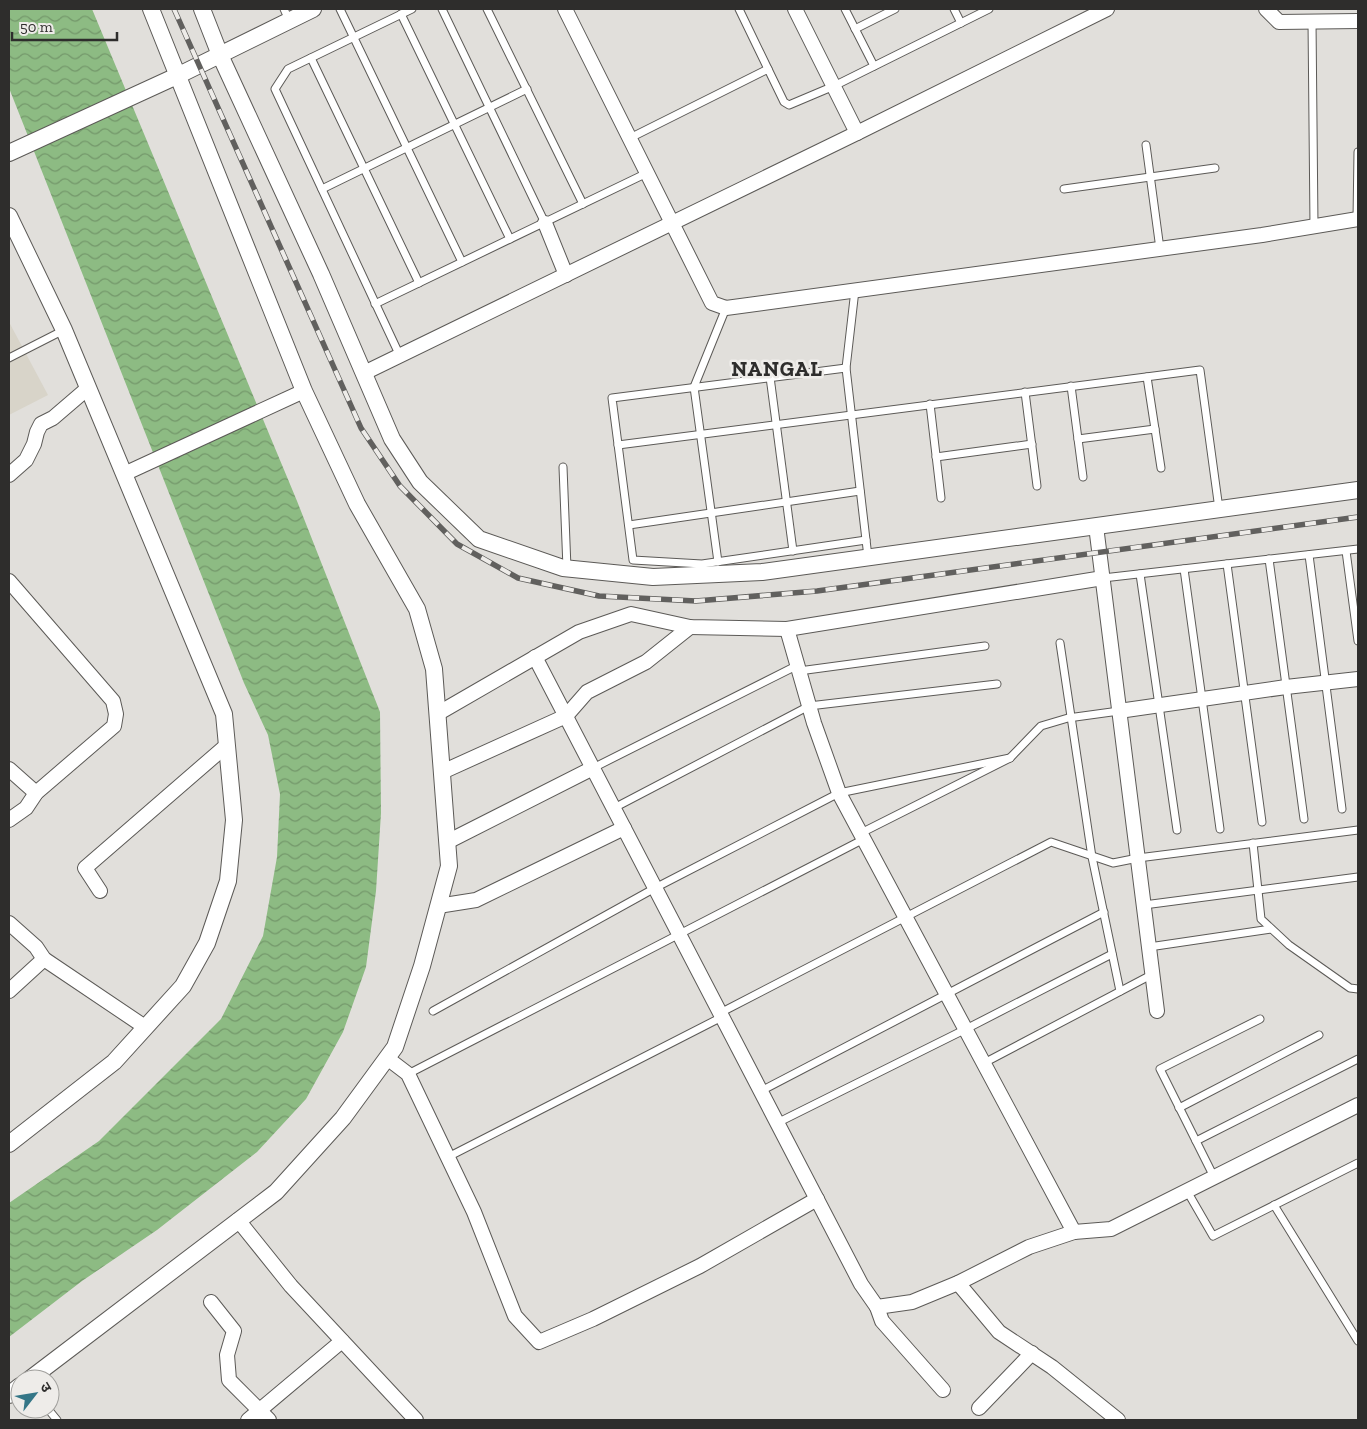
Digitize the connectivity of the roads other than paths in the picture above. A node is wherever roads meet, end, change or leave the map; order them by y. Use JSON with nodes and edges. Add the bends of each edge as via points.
{"nodes":[{"id":1,"x":151,"y":9,"type":"edge"},
{"id":2,"x":202,"y":9,"type":"edge"},
{"id":3,"x":313,"y":9,"type":"edge"},
{"id":4,"x":340,"y":9,"type":"edge"},
{"id":5,"x":412,"y":9,"type":"edge"},
{"id":6,"x":442,"y":9,"type":"edge"},
{"id":7,"x":486,"y":9,"type":"edge"},
{"id":8,"x":565,"y":9,"type":"edge"},
{"id":9,"x":739,"y":9,"type":"edge"},
{"id":10,"x":795,"y":9,"type":"edge"},
{"id":11,"x":845,"y":9,"type":"edge"},
{"id":12,"x":896,"y":9,"type":"edge"},
{"id":13,"x":954,"y":9,"type":"edge"},
{"id":14,"x":988,"y":9,"type":"edge"},
{"id":15,"x":1107,"y":9,"type":"edge"},
{"id":16,"x":1266,"y":9,"type":"edge"},
{"id":17,"x":401,"y":14,"type":"junction"},
{"id":18,"x":287,"y":15,"type":"edge"},
{"id":19,"x":1358,"y":21,"type":"edge"},
{"id":20,"x":1312,"y":22,"type":"junction"},
{"id":21,"x":961,"y":23,"type":"junction"},
{"id":22,"x":855,"y":29,"type":"junction"},
{"id":23,"x":354,"y":37,"type":"junction"},
{"id":24,"x":220,"y":55,"type":"junction"},
{"id":25,"x":311,"y":58,"type":"junction"},
{"id":26,"x":874,"y":66,"type":"junction"},
{"id":27,"x":768,"y":69,"type":"junction"},
{"id":28,"x":179,"y":76,"type":"junction"},
{"id":29,"x":834,"y":86,"type":"junction"},
{"id":30,"x":526,"y":89,"type":"junction"},
{"id":31,"x":490,"y":107,"type":"junction"},
{"id":32,"x":454,"y":125,"type":"junction"},
{"id":33,"x":858,"y":133,"type":"junction"},
{"id":34,"x":630,"y":138,"type":"junction"},
{"id":35,"x":1146,"y":145,"type":"dead end"},
{"id":36,"x":407,"y":148,"type":"junction"},
{"id":37,"x":10,"y":152,"type":"edge"},
{"id":38,"x":1358,"y":152,"type":"edge"},
{"id":39,"x":1215,"y":168,"type":"dead end"},
{"id":40,"x":364,"y":169,"type":"junction"},
{"id":41,"x":648,"y":173,"type":"junction"},
{"id":42,"x":1151,"y":177,"type":"junction"},
{"id":43,"x":1064,"y":188,"type":"dead end"},
{"id":44,"x":322,"y":189,"type":"junction"},
{"id":45,"x":583,"y":204,"type":"junction"},
{"id":46,"x":9,"y":216,"type":"edge"},
{"id":47,"x":1358,"y":219,"type":"edge"},
{"id":48,"x":545,"y":223,"type":"junction"},
{"id":49,"x":673,"y":223,"type":"junction"},
{"id":50,"x":1314,"y":226,"type":"junction"},
{"id":51,"x":510,"y":239,"type":"junction"},
{"id":52,"x":1160,"y":249,"type":"junction"},
{"id":53,"x":462,"y":262,"type":"junction"},
{"id":54,"x":566,"y":275,"type":"junction"},
{"id":55,"x":419,"y":283,"type":"junction"},
{"id":56,"x":856,"y":290,"type":"junction"},
{"id":57,"x":375,"y":304,"type":"junction"},
{"id":58,"x":726,"y":308,"type":"junction"},
{"id":59,"x":64,"y":330,"type":"junction"},
{"id":60,"x":9,"y":348,"type":"edge"},
{"id":61,"x":400,"y":356,"type":"junction"},
{"id":62,"x":11,"y":357,"type":"edge"},
{"id":63,"x":846,"y":368,"type":"junction"},
{"id":64,"x":364,"y":373,"type":"junction"},
{"id":65,"x":770,"y":377,"type":"junction"},
{"id":66,"x":1147,"y":377,"type":"junction"},
{"id":67,"x":1071,"y":386,"type":"junction"},
{"id":68,"x":694,"y":387,"type":"junction"},
{"id":69,"x":88,"y":388,"type":"junction"},
{"id":70,"x":304,"y":391,"type":"junction"},
{"id":71,"x":1025,"y":392,"type":"junction"},
{"id":72,"x":930,"y":404,"type":"junction"},
{"id":73,"x":851,"y":415,"type":"junction"},
{"id":74,"x":776,"y":424,"type":"junction"},
{"id":75,"x":1155,"y":429,"type":"junction"},
{"id":76,"x":700,"y":434,"type":"junction"},
{"id":77,"x":1078,"y":439,"type":"junction"},
{"id":78,"x":1032,"y":444,"type":"junction"},
{"id":79,"x":618,"y":445,"type":"junction"},
{"id":80,"x":936,"y":457,"type":"junction"},
{"id":81,"x":563,"y":468,"type":"dead end"},
{"id":82,"x":1161,"y":468,"type":"dead end"},
{"id":83,"x":124,"y":474,"type":"junction"},
{"id":84,"x":9,"y":475,"type":"edge"},
{"id":85,"x":1083,"y":477,"type":"dead end"},
{"id":86,"x":1037,"y":486,"type":"dead end"},
{"id":87,"x":1358,"y":490,"type":"edge"},
{"id":88,"x":860,"y":491,"type":"junction"},
{"id":89,"x":941,"y":498,"type":"dead end"},
{"id":90,"x":786,"y":502,"type":"junction"},
{"id":91,"x":1219,"y":509,"type":"junction"},
{"id":92,"x":711,"y":513,"type":"junction"},
{"id":93,"x":629,"y":525,"type":"junction"},
{"id":94,"x":1096,"y":526,"type":"junction"},
{"id":95,"x":866,"y":540,"type":"junction"},
{"id":96,"x":1358,"y":549,"type":"edge"},
{"id":97,"x":793,"y":551,"type":"junction"},
{"id":98,"x":1346,"y":551,"type":"junction"},
{"id":99,"x":1309,"y":555,"type":"junction"},
{"id":100,"x":868,"y":558,"type":"junction"},
{"id":101,"x":1269,"y":559,"type":"junction"},
{"id":102,"x":718,"y":562,"type":"junction"},
{"id":103,"x":1227,"y":564,"type":"junction"},
{"id":104,"x":567,"y":568,"type":"junction"},
{"id":105,"x":1184,"y":569,"type":"junction"},
{"id":106,"x":1140,"y":574,"type":"junction"},
{"id":107,"x":1102,"y":578,"type":"junction"},
{"id":108,"x":9,"y":581,"type":"edge"},
{"id":109,"x":690,"y":627,"type":"junction"},
{"id":110,"x":787,"y":629,"type":"junction"},
{"id":111,"x":1358,"y":641,"type":"edge"},
{"id":112,"x":1060,"y":643,"type":"dead end"},
{"id":113,"x":985,"y":646,"type":"dead end"},
{"id":114,"x":535,"y":657,"type":"junction"},
{"id":115,"x":798,"y":668,"type":"junction"},
{"id":116,"x":1358,"y":679,"type":"edge"},
{"id":117,"x":1326,"y":683,"type":"junction"},
{"id":118,"x":997,"y":684,"type":"dead end"},
{"id":119,"x":1286,"y":687,"type":"junction"},
{"id":120,"x":1244,"y":693,"type":"junction"},
{"id":121,"x":1202,"y":699,"type":"junction"},
{"id":122,"x":1160,"y":705,"type":"junction"},
{"id":123,"x":810,"y":706,"type":"junction"},
{"id":124,"x":1119,"y":711,"type":"junction"},
{"id":125,"x":437,"y":714,"type":"junction"},
{"id":126,"x":566,"y":716,"type":"junction"},
{"id":127,"x":1071,"y":717,"type":"junction"},
{"id":128,"x":227,"y":745,"type":"junction"},
{"id":129,"x":1010,"y":758,"type":"junction"},
{"id":130,"x":593,"y":768,"type":"junction"},
{"id":131,"x":9,"y":769,"type":"edge"},
{"id":132,"x":442,"y":772,"type":"junction"},
{"id":133,"x":36,"y":793,"type":"junction"},
{"id":134,"x":839,"y":793,"type":"junction"},
{"id":135,"x":614,"y":808,"type":"junction"},
{"id":136,"x":1342,"y":809,"type":"dead end"},
{"id":137,"x":1304,"y":819,"type":"dead end"},
{"id":138,"x":9,"y":820,"type":"edge"},
{"id":139,"x":1262,"y":822,"type":"dead end"},
{"id":140,"x":624,"y":828,"type":"junction"},
{"id":141,"x":1220,"y":829,"type":"dead end"},
{"id":142,"x":1178,"y":830,"type":"dead end"},
{"id":143,"x":1358,"y":830,"type":"edge"},
{"id":144,"x":862,"y":836,"type":"junction"},
{"id":145,"x":447,"y":842,"type":"junction"},
{"id":146,"x":1252,"y":843,"type":"junction"},
{"id":147,"x":1092,"y":857,"type":"junction"},
{"id":148,"x":1138,"y":858,"type":"junction"},
{"id":149,"x":1358,"y":877,"type":"edge"},
{"id":150,"x":655,"y":888,"type":"junction"},
{"id":151,"x":1258,"y":890,"type":"junction"},
{"id":152,"x":100,"y":891,"type":"dead end"},
{"id":153,"x":1144,"y":905,"type":"junction"},
{"id":154,"x":438,"y":906,"type":"junction"},
{"id":155,"x":1104,"y":912,"type":"junction"},
{"id":156,"x":906,"y":918,"type":"junction"},
{"id":157,"x":9,"y":923,"type":"edge"},
{"id":158,"x":1272,"y":928,"type":"junction"},
{"id":159,"x":680,"y":934,"type":"junction"},
{"id":160,"x":1149,"y":947,"type":"junction"},
{"id":161,"x":1112,"y":954,"type":"junction"},
{"id":162,"x":44,"y":959,"type":"junction"},
{"id":163,"x":1152,"y":974,"type":"junction"},
{"id":164,"x":1358,"y":989,"type":"edge"},
{"id":165,"x":9,"y":991,"type":"edge"},
{"id":166,"x":1120,"y":991,"type":"junction"},
{"id":167,"x":946,"y":994,"type":"junction"},
{"id":168,"x":433,"y":1011,"type":"dead end"},
{"id":169,"x":1157,"y":1011,"type":"dead end"},
{"id":170,"x":721,"y":1015,"type":"junction"},
{"id":171,"x":1260,"y":1019,"type":"dead end"},
{"id":172,"x":145,"y":1027,"type":"junction"},
{"id":173,"x":966,"y":1029,"type":"junction"},
{"id":174,"x":1319,"y":1035,"type":"dead end"},
{"id":175,"x":387,"y":1058,"type":"junction"},
{"id":176,"x":1358,"y":1059,"type":"edge"},
{"id":177,"x":984,"y":1063,"type":"junction"},
{"id":178,"x":408,"y":1074,"type":"junction"},
{"id":179,"x":761,"y":1091,"type":"junction"},
{"id":180,"x":1358,"y":1105,"type":"edge"},
{"id":181,"x":1179,"y":1108,"type":"junction"},
{"id":182,"x":777,"y":1123,"type":"junction"},
{"id":183,"x":1196,"y":1141,"type":"junction"},
{"id":184,"x":9,"y":1144,"type":"edge"},
{"id":185,"x":448,"y":1157,"type":"junction"},
{"id":186,"x":1358,"y":1163,"type":"edge"},
{"id":187,"x":1214,"y":1177,"type":"junction"},
{"id":188,"x":1188,"y":1191,"type":"junction"},
{"id":189,"x":817,"y":1199,"type":"junction"},
{"id":190,"x":1274,"y":1205,"type":"junction"},
{"id":191,"x":238,"y":1220,"type":"junction"},
{"id":192,"x":1074,"y":1232,"type":"junction"},
{"id":193,"x":958,"y":1283,"type":"junction"},
{"id":194,"x":212,"y":1302,"type":"dead end"},
{"id":195,"x":877,"y":1307,"type":"junction"},
{"id":196,"x":342,"y":1341,"type":"junction"},
{"id":197,"x":1358,"y":1341,"type":"edge"},
{"id":198,"x":1032,"y":1353,"type":"junction"},
{"id":199,"x":43,"y":1369,"type":"edge"},
{"id":200,"x":943,"y":1390,"type":"dead end"},
{"id":201,"x":980,"y":1408,"type":"dead end"},
{"id":202,"x":258,"y":1410,"type":"junction"},
{"id":203,"x":248,"y":1420,"type":"edge"},
{"id":204,"x":268,"y":1420,"type":"edge"},
{"id":205,"x":416,"y":1420,"type":"edge"},
{"id":206,"x":1118,"y":1420,"type":"edge"}],
"edges":[{"from":1,"to":28,"type":"street"},
{"from":2,"to":24,"type":"street"},
{"from":3,"to":18,"type":"street"},
{"from":4,"to":23,"type":"lane"},
{"from":5,"to":17,"type":"lane"},
{"from":6,"to":31,"type":"lane"},
{"from":7,"to":30,"type":"lane"},
{"from":8,"to":34,"type":"street"},
{"from":9,"to":27,"type":"lane"},
{"from":10,"to":29,"type":"street"},
{"from":11,"to":22,"type":"lane"},
{"from":12,"to":22,"type":"lane"},
{"from":13,"to":21,"type":"lane"},
{"from":14,"to":21,"type":"lane"},
{"from":15,"to":33,"type":"street"},
{"from":16,"to":20,"type":"street","via":[[1278,22]]},
{"from":17,"to":23,"type":"lane"},
{"from":17,"to":32,"type":"lane"},
{"from":18,"to":24,"type":"street"},
{"from":19,"to":20,"type":"street"},
{"from":20,"to":50,"type":"lane"},
{"from":21,"to":26,"type":"lane"},
{"from":22,"to":26,"type":"lane"},
{"from":23,"to":25,"type":"lane"},
{"from":23,"to":36,"type":"lane"},
{"from":24,"to":28,"type":"street"},
{"from":24,"to":64,"type":"street"},
{"from":25,"to":40,"type":"lane"},
{"from":25,"to":44,"type":"lane","via":[[288,69],[275,89]]},
{"from":26,"to":29,"type":"lane"},
{"from":27,"to":29,"type":"lane","via":[[784,102],[789,105]]},
{"from":27,"to":34,"type":"lane"},
{"from":28,"to":37,"type":"street"},
{"from":28,"to":70,"type":"street"},
{"from":29,"to":33,"type":"street"},
{"from":30,"to":31,"type":"lane"},
{"from":30,"to":45,"type":"lane"},
{"from":31,"to":32,"type":"lane"},
{"from":31,"to":48,"type":"lane"},
{"from":32,"to":36,"type":"lane"},
{"from":32,"to":51,"type":"lane"},
{"from":33,"to":49,"type":"street"},
{"from":34,"to":41,"type":"street"},
{"from":35,"to":42,"type":"lane"},
{"from":36,"to":40,"type":"lane"},
{"from":36,"to":53,"type":"lane"},
{"from":38,"to":47,"type":"lane"},
{"from":39,"to":42,"type":"lane"},
{"from":40,"to":44,"type":"lane"},
{"from":40,"to":55,"type":"lane"},
{"from":41,"to":45,"type":"lane"},
{"from":41,"to":49,"type":"street"},
{"from":42,"to":43,"type":"lane"},
{"from":42,"to":52,"type":"lane"},
{"from":44,"to":57,"type":"lane"},
{"from":45,"to":48,"type":"lane"},
{"from":46,"to":59,"type":"street"},
{"from":47,"to":50,"type":"street"},
{"from":48,"to":51,"type":"lane"},
{"from":48,"to":54,"type":"street"},
{"from":49,"to":54,"type":"street"},
{"from":49,"to":58,"type":"street","via":[[712,303]]},
{"from":50,"to":52,"type":"street"},
{"from":51,"to":53,"type":"lane"},
{"from":52,"to":56,"type":"street"},
{"from":53,"to":55,"type":"lane"},
{"from":54,"to":61,"type":"street"},
{"from":55,"to":57,"type":"lane"},
{"from":56,"to":58,"type":"street"},
{"from":56,"to":63,"type":"lane"},
{"from":57,"to":61,"type":"lane"},
{"from":58,"to":68,"type":"lane"},
{"from":59,"to":62,"type":"lane"},
{"from":59,"to":69,"type":"street"},
{"from":60,"to":62,"type":"lane"},
{"from":61,"to":64,"type":"street"},
{"from":63,"to":65,"type":"lane"},
{"from":63,"to":73,"type":"lane"},
{"from":64,"to":104,"type":"street","via":[[392,439],[420,482],[479,539]]},
{"from":65,"to":68,"type":"lane"},
{"from":65,"to":74,"type":"lane"},
{"from":66,"to":67,"type":"lane"},
{"from":66,"to":75,"type":"lane"},
{"from":66,"to":91,"type":"lane","via":[[1200,370]]},
{"from":67,"to":71,"type":"lane"},
{"from":67,"to":77,"type":"lane"},
{"from":68,"to":76,"type":"lane"},
{"from":68,"to":79,"type":"lane","via":[[612,398]]},
{"from":69,"to":83,"type":"street"},
{"from":69,"to":84,"type":"street","via":[[54,418],[41,424],[26,460]]},
{"from":70,"to":83,"type":"street"},
{"from":70,"to":125,"type":"street","via":[[357,504],[417,609],[434,669]]},
{"from":71,"to":72,"type":"lane"},
{"from":71,"to":78,"type":"lane"},
{"from":72,"to":73,"type":"lane"},
{"from":72,"to":80,"type":"lane"},
{"from":73,"to":74,"type":"lane"},
{"from":73,"to":88,"type":"lane"},
{"from":74,"to":76,"type":"lane"},
{"from":74,"to":90,"type":"lane"},
{"from":75,"to":77,"type":"lane"},
{"from":75,"to":82,"type":"lane"},
{"from":76,"to":79,"type":"lane"},
{"from":76,"to":92,"type":"lane"},
{"from":77,"to":85,"type":"lane"},
{"from":78,"to":80,"type":"lane"},
{"from":78,"to":86,"type":"lane"},
{"from":79,"to":93,"type":"lane"},
{"from":80,"to":89,"type":"lane"},
{"from":81,"to":104,"type":"lane"},
{"from":83,"to":128,"type":"street","via":[[224,714]]},
{"from":87,"to":91,"type":"street"},
{"from":88,"to":90,"type":"lane"},
{"from":88,"to":95,"type":"lane"},
{"from":90,"to":92,"type":"lane"},
{"from":90,"to":97,"type":"lane"},
{"from":91,"to":94,"type":"street"},
{"from":92,"to":93,"type":"lane"},
{"from":92,"to":102,"type":"lane"},
{"from":93,"to":102,"type":"lane","via":[[633,560]]},
{"from":94,"to":100,"type":"street"},
{"from":94,"to":107,"type":"street"},
{"from":95,"to":97,"type":"lane"},
{"from":95,"to":100,"type":"lane"},
{"from":96,"to":98,"type":"lane"},
{"from":97,"to":102,"type":"lane"},
{"from":98,"to":99,"type":"lane"},
{"from":98,"to":111,"type":"lane"},
{"from":99,"to":101,"type":"lane"},
{"from":99,"to":117,"type":"lane"},
{"from":100,"to":104,"type":"street","via":[[762,572],[653,577]]},
{"from":101,"to":103,"type":"lane"},
{"from":101,"to":119,"type":"lane"},
{"from":103,"to":105,"type":"lane"},
{"from":103,"to":120,"type":"lane"},
{"from":105,"to":106,"type":"lane"},
{"from":105,"to":121,"type":"lane"},
{"from":106,"to":107,"type":"lane"},
{"from":106,"to":122,"type":"lane"},
{"from":107,"to":110,"type":"street"},
{"from":107,"to":124,"type":"street"},
{"from":108,"to":133,"type":"street","via":[[113,701],[116,714],[114,726]]},
{"from":109,"to":110,"type":"street"},
{"from":109,"to":114,"type":"street","via":[[630,614],[579,632]]},
{"from":109,"to":126,"type":"street","via":[[646,662],[586,692]]},
{"from":110,"to":115,"type":"street"},
{"from":112,"to":127,"type":"lane"},
{"from":113,"to":115,"type":"lane"},
{"from":114,"to":125,"type":"street"},
{"from":114,"to":126,"type":"street"},
{"from":115,"to":123,"type":"street"},
{"from":115,"to":130,"type":"lane"},
{"from":116,"to":117,"type":"street"},
{"from":117,"to":119,"type":"street"},
{"from":117,"to":136,"type":"lane"},
{"from":118,"to":123,"type":"lane"},
{"from":119,"to":120,"type":"street"},
{"from":119,"to":137,"type":"lane"},
{"from":120,"to":121,"type":"street"},
{"from":120,"to":139,"type":"lane"},
{"from":121,"to":122,"type":"street"},
{"from":121,"to":141,"type":"lane"},
{"from":122,"to":124,"type":"street"},
{"from":122,"to":142,"type":"lane"},
{"from":123,"to":134,"type":"street"},
{"from":123,"to":135,"type":"lane"},
{"from":124,"to":127,"type":"lane"},
{"from":124,"to":148,"type":"street"},
{"from":125,"to":132,"type":"street"},
{"from":126,"to":130,"type":"street"},
{"from":126,"to":132,"type":"street"},
{"from":127,"to":129,"type":"lane","via":[[1041,726]]},
{"from":127,"to":147,"type":"lane"},
{"from":128,"to":152,"type":"street","via":[[85,868]]},
{"from":128,"to":172,"type":"street","via":[[234,820],[228,882],[207,943],[182,986]]},
{"from":129,"to":134,"type":"lane"},
{"from":129,"to":144,"type":"lane"},
{"from":130,"to":135,"type":"street"},
{"from":130,"to":145,"type":"street"},
{"from":131,"to":133,"type":"street"},
{"from":132,"to":145,"type":"street"},
{"from":133,"to":138,"type":"street","via":[[26,808]]},
{"from":134,"to":144,"type":"street"},
{"from":134,"to":150,"type":"lane"},
{"from":135,"to":140,"type":"street"},
{"from":140,"to":150,"type":"street"},
{"from":140,"to":154,"type":"street","via":[[476,900]]},
{"from":143,"to":146,"type":"lane"},
{"from":144,"to":156,"type":"street"},
{"from":144,"to":159,"type":"lane"},
{"from":145,"to":154,"type":"street","via":[[449,866]]},
{"from":146,"to":148,"type":"lane"},
{"from":146,"to":151,"type":"lane"},
{"from":147,"to":148,"type":"lane","via":[[1113,863]]},
{"from":147,"to":155,"type":"lane"},
{"from":147,"to":156,"type":"lane","via":[[1051,842]]},
{"from":148,"to":153,"type":"street"},
{"from":149,"to":151,"type":"lane"},
{"from":150,"to":159,"type":"street"},
{"from":150,"to":168,"type":"lane"},
{"from":151,"to":153,"type":"lane"},
{"from":151,"to":158,"type":"lane","via":[[1261,918]]},
{"from":153,"to":160,"type":"street"},
{"from":154,"to":175,"type":"street","via":[[395,1048]]},
{"from":155,"to":161,"type":"lane"},
{"from":155,"to":167,"type":"lane"},
{"from":156,"to":167,"type":"street"},
{"from":156,"to":170,"type":"lane"},
{"from":157,"to":162,"type":"street","via":[[36,946]]},
{"from":158,"to":160,"type":"lane"},
{"from":158,"to":164,"type":"lane","via":[[1289,945],[1350,988]]},
{"from":159,"to":170,"type":"street"},
{"from":159,"to":178,"type":"lane"},
{"from":160,"to":163,"type":"street"},
{"from":161,"to":166,"type":"lane"},
{"from":161,"to":173,"type":"lane"},
{"from":162,"to":165,"type":"street"},
{"from":162,"to":172,"type":"street"},
{"from":163,"to":166,"type":"lane"},
{"from":163,"to":169,"type":"street"},
{"from":166,"to":177,"type":"lane"},
{"from":167,"to":173,"type":"street"},
{"from":167,"to":179,"type":"lane"},
{"from":170,"to":179,"type":"street"},
{"from":170,"to":185,"type":"lane"},
{"from":171,"to":181,"type":"lane","via":[[1160,1069]]},
{"from":172,"to":184,"type":"street","via":[[114,1062]]},
{"from":173,"to":177,"type":"street"},
{"from":173,"to":182,"type":"lane"},
{"from":174,"to":181,"type":"lane"},
{"from":175,"to":178,"type":"street"},
{"from":175,"to":191,"type":"street","via":[[343,1118],[276,1192]]},
{"from":176,"to":183,"type":"lane"},
{"from":177,"to":192,"type":"street"},
{"from":178,"to":185,"type":"street"},
{"from":179,"to":182,"type":"street"},
{"from":180,"to":187,"type":"street"},
{"from":181,"to":183,"type":"lane"},
{"from":182,"to":189,"type":"street"},
{"from":183,"to":187,"type":"lane"},
{"from":185,"to":189,"type":"street","via":[[474,1212],[515,1316],[539,1342],[700,1266]]},
{"from":186,"to":190,"type":"lane"},
{"from":187,"to":188,"type":"street"},
{"from":188,"to":190,"type":"lane","via":[[1213,1236]]},
{"from":188,"to":192,"type":"street","via":[[1111,1229]]},
{"from":189,"to":195,"type":"street","via":[[861,1284]]},
{"from":190,"to":197,"type":"lane"},
{"from":191,"to":196,"type":"street","via":[[291,1286]]},
{"from":191,"to":199,"type":"street"},
{"from":192,"to":193,"type":"street","via":[[1029,1247]]},
{"from":193,"to":195,"type":"street","via":[[912,1302]]},
{"from":193,"to":198,"type":"street","via":[[1000,1332]]},
{"from":194,"to":202,"type":"street","via":[[234,1331],[227,1355],[229,1380]]},
{"from":195,"to":200,"type":"street","via":[[882,1321]]},
{"from":196,"to":202,"type":"street"},
{"from":196,"to":205,"type":"street"},
{"from":198,"to":201,"type":"street"},
{"from":198,"to":206,"type":"street"},
{"from":202,"to":203,"type":"street"},
{"from":202,"to":204,"type":"street"}]}
